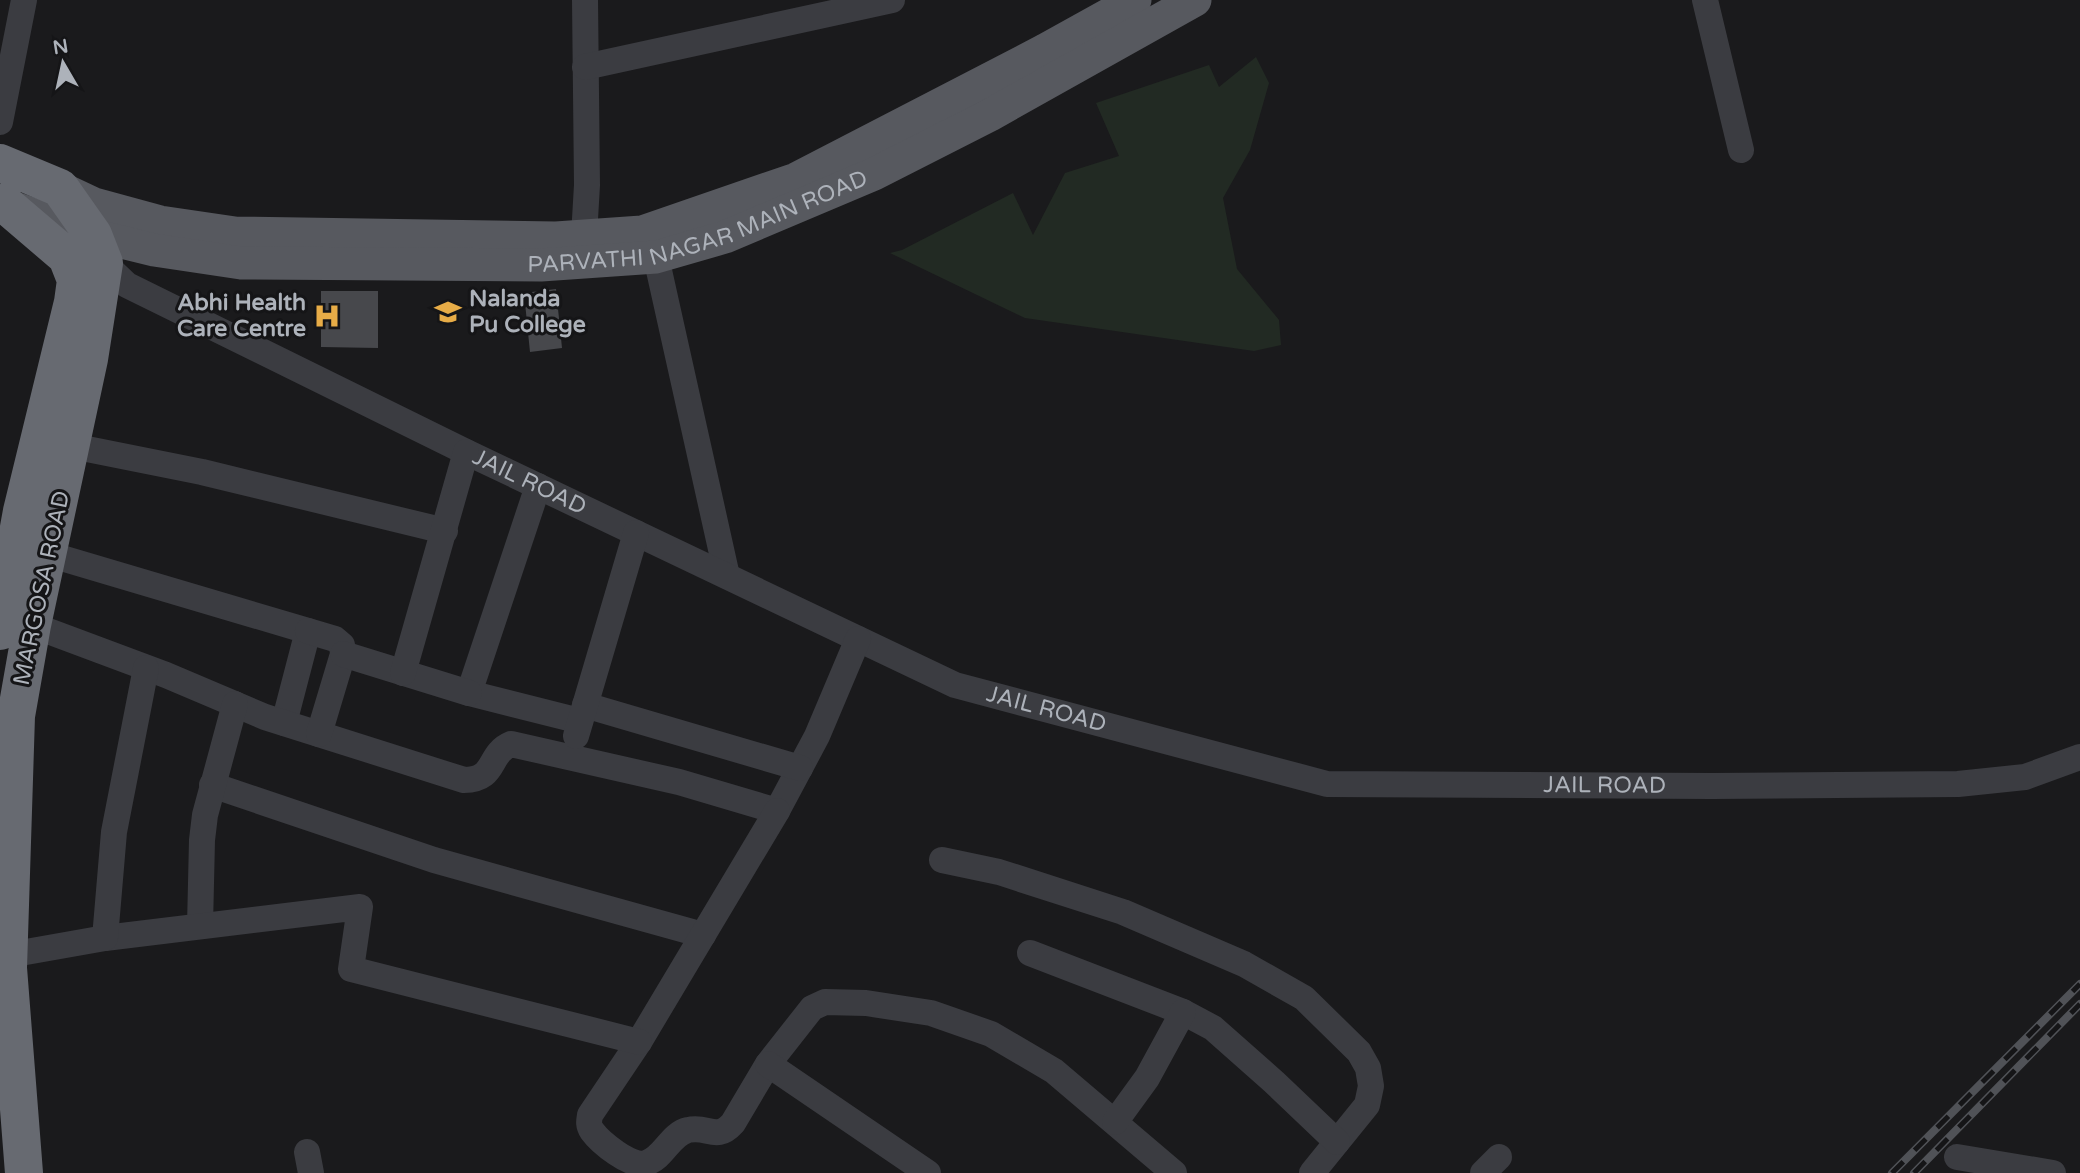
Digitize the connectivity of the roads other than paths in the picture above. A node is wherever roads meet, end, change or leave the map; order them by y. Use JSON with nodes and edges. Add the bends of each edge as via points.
{"nodes":[{"id":1,"x":24,"y":0,"type":"edge"},
{"id":2,"x":585,"y":0,"type":"edge"},
{"id":3,"x":892,"y":0,"type":"edge"},
{"id":4,"x":1135,"y":0,"type":"edge"},
{"id":5,"x":1195,"y":0,"type":"edge"},
{"id":6,"x":1705,"y":0,"type":"edge"},
{"id":7,"x":585,"y":67,"type":"junction"},
{"id":8,"x":0,"y":122,"type":"edge"},
{"id":9,"x":1741,"y":150,"type":"dead end"},
{"id":10,"x":0,"y":164,"type":"edge"},
{"id":11,"x":61,"y":188,"type":"junction"},
{"id":12,"x":2,"y":193,"type":"edge"},
{"id":13,"x":157,"y":236,"type":"junction"},
{"id":14,"x":586,"y":249,"type":"junction"},
{"id":15,"x":656,"y":257,"type":"junction"},
{"id":16,"x":91,"y":263,"type":"junction"},
{"id":17,"x":72,"y":446,"type":"junction"},
{"id":18,"x":466,"y":452,"type":"junction"},
{"id":19,"x":538,"y":486,"type":"junction"},
{"id":20,"x":445,"y":531,"type":"junction"},
{"id":21,"x":636,"y":533,"type":"junction"},
{"id":22,"x":22,"y":541,"type":"edge"},
{"id":23,"x":727,"y":576,"type":"junction"},
{"id":24,"x":16,"y":628,"type":"edge"},
{"id":25,"x":308,"y":631,"type":"junction"},
{"id":26,"x":858,"y":639,"type":"junction"},
{"id":27,"x":343,"y":654,"type":"junction"},
{"id":28,"x":146,"y":668,"type":"junction"},
{"id":29,"x":403,"y":673,"type":"junction"},
{"id":30,"x":469,"y":693,"type":"junction"},
{"id":31,"x":235,"y":704,"type":"junction"},
{"id":32,"x":583,"y":713,"type":"junction"},
{"id":33,"x":284,"y":723,"type":"junction"},
{"id":34,"x":319,"y":734,"type":"junction"},
{"id":35,"x":569,"y":757,"type":"junction"},
{"id":36,"x":2080,"y":757,"type":"edge"},
{"id":37,"x":800,"y":768,"type":"junction"},
{"id":38,"x":212,"y":785,"type":"junction"},
{"id":39,"x":777,"y":811,"type":"junction"},
{"id":40,"x":942,"y":860,"type":"dead end"},
{"id":41,"x":200,"y":926,"type":"junction"},
{"id":42,"x":702,"y":935,"type":"junction"},
{"id":43,"x":105,"y":938,"type":"junction"},
{"id":44,"x":1030,"y":954,"type":"dead end"},
{"id":45,"x":9,"y":955,"type":"junction"},
{"id":46,"x":1182,"y":1012,"type":"junction"},
{"id":47,"x":639,"y":1042,"type":"junction"},
{"id":48,"x":768,"y":1064,"type":"junction"},
{"id":49,"x":1115,"y":1122,"type":"junction"},
{"id":50,"x":1337,"y":1142,"type":"junction"},
{"id":51,"x":1957,"y":1157,"type":"dead end"},
{"id":52,"x":24,"y":1173,"type":"edge"},
{"id":53,"x":928,"y":1173,"type":"edge"},
{"id":54,"x":1174,"y":1173,"type":"edge"},
{"id":55,"x":1312,"y":1173,"type":"edge"},
{"id":56,"x":2053,"y":1173,"type":"edge"}],
"edges":[{"from":1,"to":8,"type":"street"},
{"from":2,"to":7,"type":"street"},
{"from":3,"to":7,"type":"street"},
{"from":4,"to":14,"type":"main road","name":"PARVATHI NAGAR MAIN ROAD","via":[[796,179]]},
{"from":5,"to":15,"type":"main road","name":"PARVATHI NAGAR MAIN ROAD","via":[[874,174],[725,237]]},
{"from":6,"to":9,"type":"street"},
{"from":7,"to":14,"type":"street"},
{"from":10,"to":11,"type":"highway"},
{"from":10,"to":12,"type":"highway"},
{"from":11,"to":13,"type":"main road"},
{"from":11,"to":16,"type":"highway"},
{"from":12,"to":16,"type":"highway"},
{"from":13,"to":14,"type":"main road","name":"PARVATHI NAGAR MAIN ROAD","via":[[241,263],[541,265]]},
{"from":13,"to":16,"type":"main road"},
{"from":14,"to":15,"type":"main road","name":"PARVATHI NAGAR MAIN ROAD"},
{"from":15,"to":23,"type":"street"},
{"from":16,"to":17,"type":"highway","name":"MARGOSA ROAD"},
{"from":16,"to":18,"type":"street","name":"JAIL ROAD"},
{"from":16,"to":22,"type":"highway","via":[[76,281],[22,511]]},
{"from":17,"to":20,"type":"street","via":[[202,472]]},
{"from":17,"to":22,"type":"highway","name":"MARGOSA ROAD"},
{"from":18,"to":19,"type":"street","name":"JAIL ROAD"},
{"from":18,"to":20,"type":"street"},
{"from":19,"to":21,"type":"street","name":"JAIL ROAD"},
{"from":19,"to":30,"type":"street"},
{"from":20,"to":29,"type":"street"},
{"from":21,"to":23,"type":"street","name":"JAIL ROAD"},
{"from":21,"to":32,"type":"street"},
{"from":22,"to":24,"type":"highway","name":"MARGOSA ROAD"},
{"from":22,"to":25,"type":"street"},
{"from":23,"to":26,"type":"street","name":"JAIL ROAD"},
{"from":24,"to":28,"type":"street"},
{"from":24,"to":45,"type":"highway","name":"MARGOSA ROAD"},
{"from":25,"to":27,"type":"street","via":[[335,639]]},
{"from":25,"to":33,"type":"street"},
{"from":26,"to":36,"type":"street","name":"JAIL ROAD","via":[[955,685],[1327,783],[1958,785],[2025,777]]},
{"from":26,"to":37,"type":"street"},
{"from":27,"to":29,"type":"street"},
{"from":27,"to":34,"type":"street"},
{"from":28,"to":31,"type":"street"},
{"from":28,"to":43,"type":"street","via":[[114,832]]},
{"from":29,"to":30,"type":"street"},
{"from":30,"to":32,"type":"street"},
{"from":31,"to":33,"type":"street"},
{"from":31,"to":38,"type":"street"},
{"from":32,"to":35,"type":"street"},
{"from":32,"to":37,"type":"street"},
{"from":33,"to":34,"type":"street"},
{"from":34,"to":35,"type":"street","via":[[464,780],[484,775],[511,744]]},
{"from":35,"to":39,"type":"street"},
{"from":37,"to":39,"type":"street"},
{"from":38,"to":41,"type":"street","via":[[202,840]]},
{"from":38,"to":42,"type":"street","via":[[434,860]]},
{"from":39,"to":42,"type":"street"},
{"from":40,"to":50,"type":"street","via":[[999,872],[1123,912],[1244,964],[1304,998],[1359,1052],[1368,1068],[1367,1105]]},
{"from":41,"to":43,"type":"street"},
{"from":41,"to":47,"type":"street","via":[[360,907],[351,969]]},
{"from":42,"to":47,"type":"street"},
{"from":43,"to":45,"type":"street"},
{"from":44,"to":46,"type":"street"},
{"from":45,"to":52,"type":"highway","name":"MARGOSA ROAD"},
{"from":46,"to":49,"type":"street","via":[[1147,1078]]},
{"from":46,"to":50,"type":"street","via":[[1213,1028]]},
{"from":47,"to":48,"type":"street","via":[[590,1115],[589,1124],[599,1138],[636,1164],[656,1158],[680,1133],[726,1130]]},
{"from":48,"to":49,"type":"street","via":[[812,1008],[825,1002],[931,1013],[991,1034],[1054,1071]]},
{"from":48,"to":53,"type":"street"},
{"from":49,"to":54,"type":"street"},
{"from":50,"to":55,"type":"street"},
{"from":51,"to":56,"type":"street"}]}
